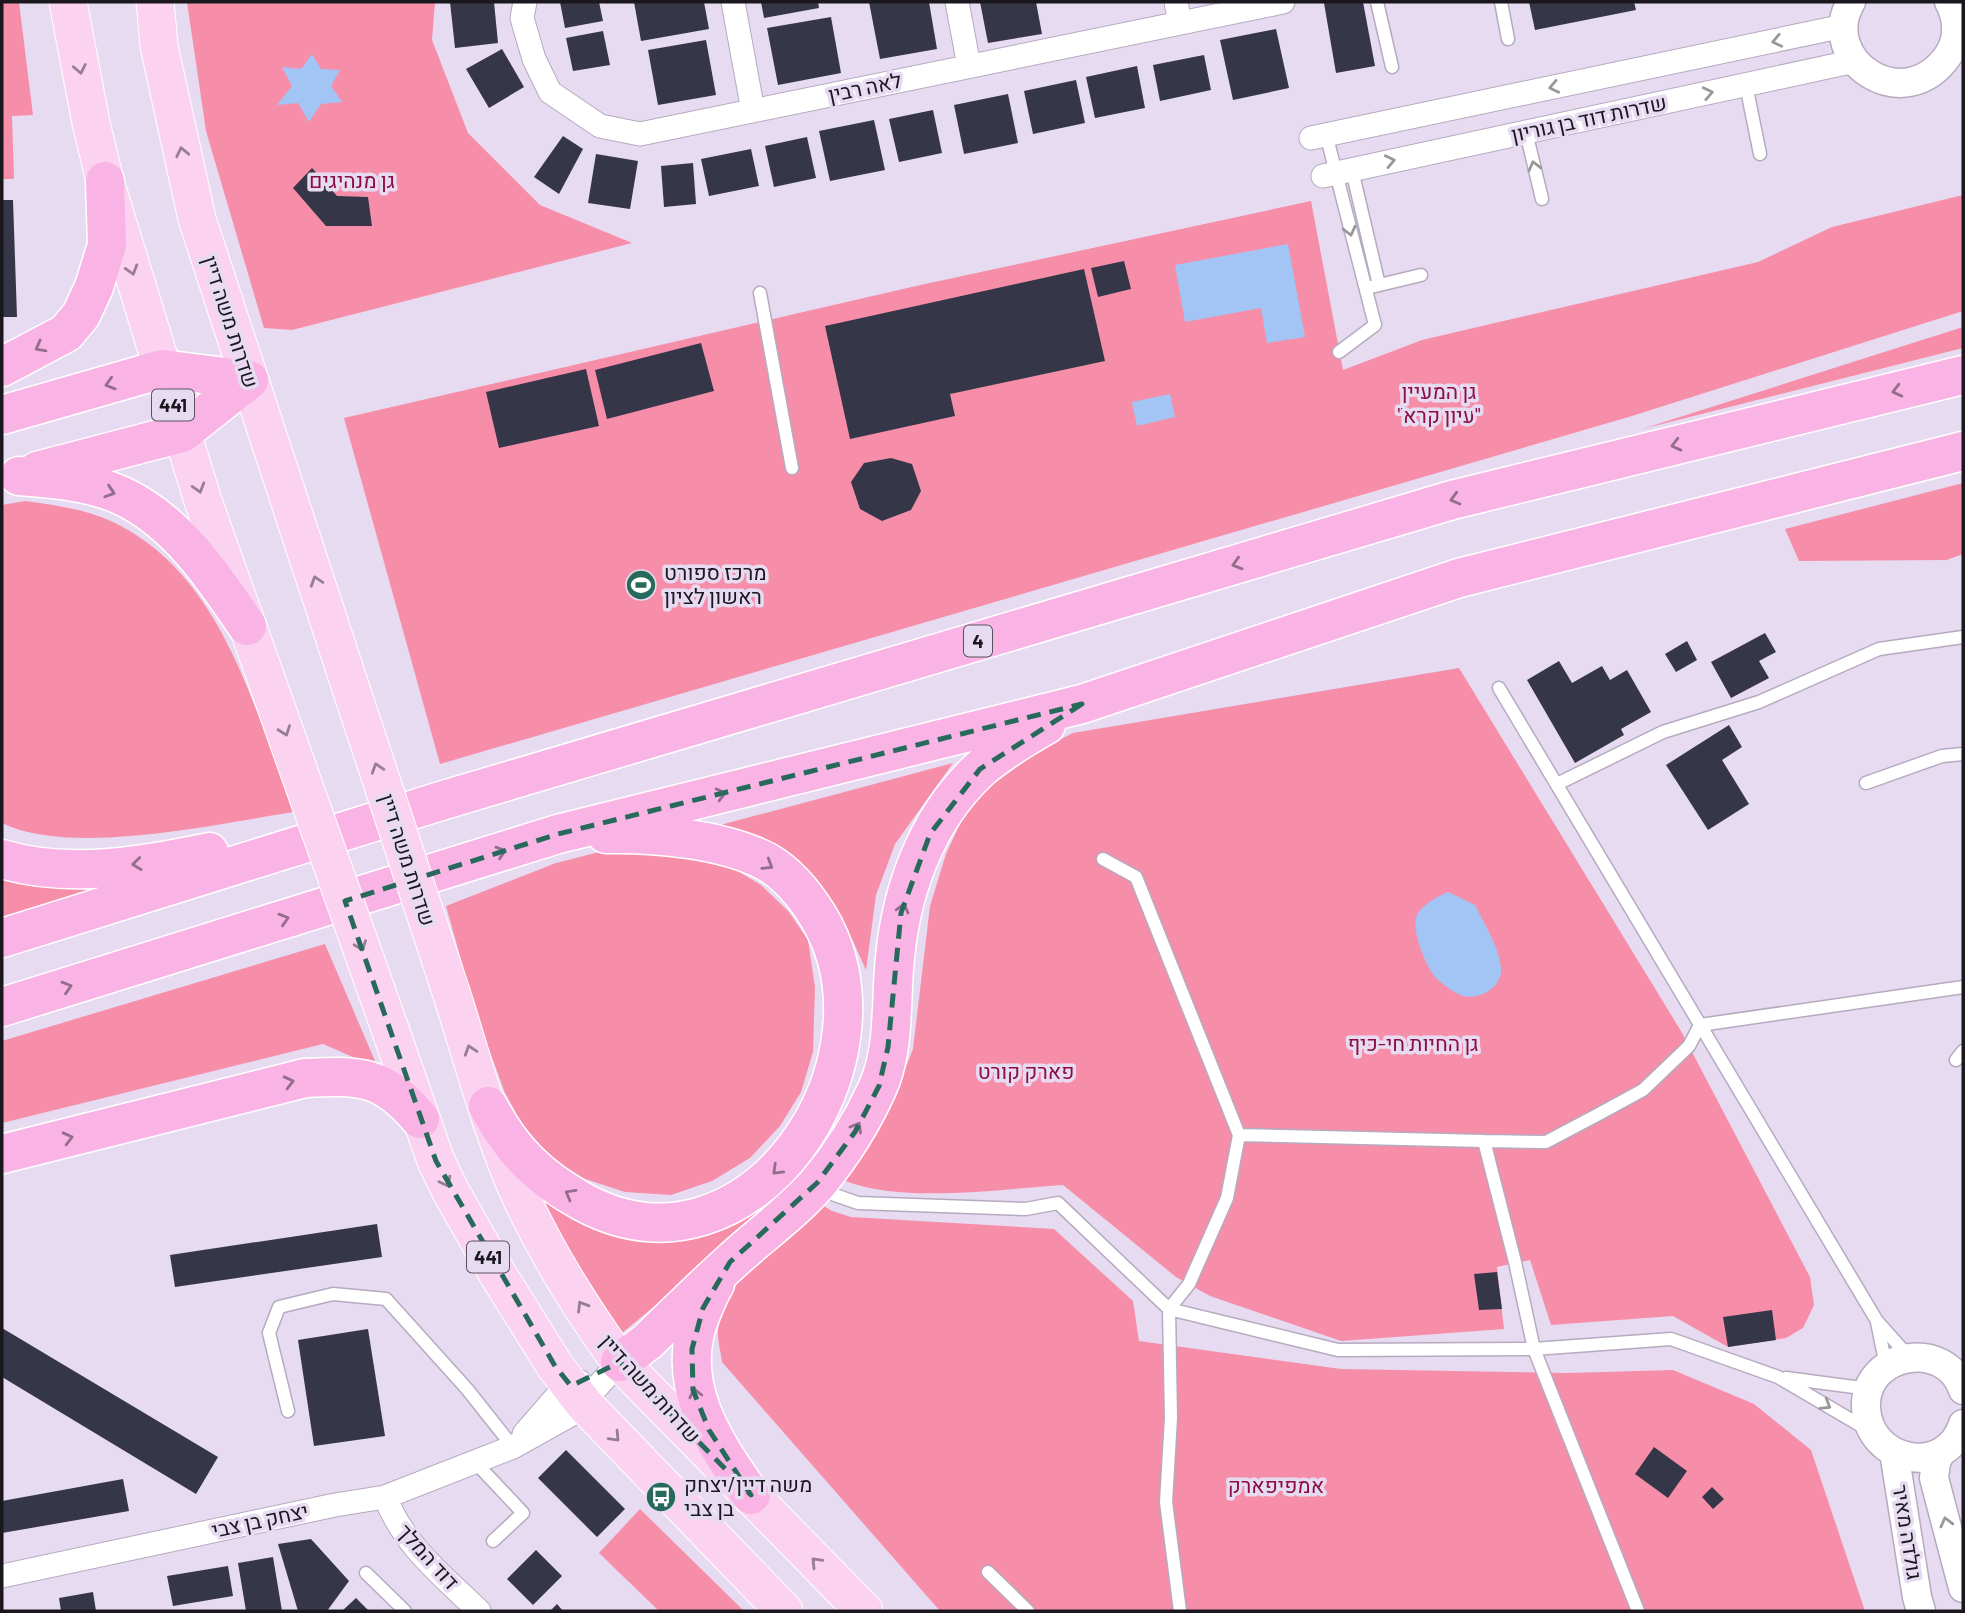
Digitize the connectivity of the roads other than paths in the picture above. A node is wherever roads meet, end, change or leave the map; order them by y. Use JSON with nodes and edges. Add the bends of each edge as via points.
{"nodes":[{"id":1,"x":68,"y":2,"type":"edge"},
{"id":2,"x":155,"y":2,"type":"edge"},
{"id":3,"x":525,"y":2,"type":"edge"},
{"id":4,"x":733,"y":2,"type":"edge"},
{"id":5,"x":957,"y":2,"type":"edge"},
{"id":6,"x":1283,"y":2,"type":"edge"},
{"id":7,"x":1377,"y":2,"type":"edge"},
{"id":8,"x":1501,"y":2,"type":"edge"},
{"id":9,"x":1956,"y":7,"type":"edge"},
{"id":10,"x":1178,"y":12,"type":"edge"},
{"id":11,"x":1847,"y":14,"type":"edge"},
{"id":12,"x":1508,"y":39,"type":"dead end"},
{"id":13,"x":1959,"y":45,"type":"edge"},
{"id":14,"x":1855,"y":61,"type":"junction"},
{"id":15,"x":969,"y":66,"type":"junction"},
{"id":16,"x":1392,"y":66,"type":"dead end"},
{"id":17,"x":1746,"y":85,"type":"junction"},
{"id":18,"x":753,"y":111,"type":"junction"},
{"id":19,"x":1525,"y":132,"type":"junction"},
{"id":20,"x":1318,"y":136,"type":"joint"},
{"id":21,"x":1760,"y":154,"type":"dead end"},
{"id":22,"x":1337,"y":173,"type":"junction"},
{"id":23,"x":105,"y":181,"type":"junction"},
{"id":24,"x":1542,"y":199,"type":"dead end"},
{"id":25,"x":1421,"y":275,"type":"dead end"},
{"id":26,"x":1379,"y":285,"type":"junction"},
{"id":27,"x":1364,"y":288,"type":"junction"},
{"id":28,"x":760,"y":293,"type":"dead end"},
{"id":29,"x":1339,"y":352,"type":"dead end"},
{"id":30,"x":2,"y":367,"type":"edge"},
{"id":31,"x":162,"y":369,"type":"junction"},
{"id":32,"x":1963,"y":374,"type":"edge"},
{"id":33,"x":249,"y":380,"type":"junction"},
{"id":34,"x":2,"y":415,"type":"edge"},
{"id":35,"x":182,"y":433,"type":"junction"},
{"id":36,"x":1963,"y":451,"type":"edge"},
{"id":37,"x":792,"y":468,"type":"dead end"},
{"id":38,"x":10,"y":479,"type":"edge"},
{"id":39,"x":247,"y":626,"type":"junction"},
{"id":40,"x":1963,"y":637,"type":"edge"},
{"id":41,"x":1499,"y":688,"type":"dead end"},
{"id":42,"x":1082,"y":704,"type":"junction"},
{"id":43,"x":1963,"y":754,"type":"edge"},
{"id":44,"x":1866,"y":783,"type":"dead end"},
{"id":45,"x":1557,"y":784,"type":"junction"},
{"id":46,"x":444,"y":800,"type":"junction"},
{"id":47,"x":558,"y":834,"type":"junction"},
{"id":48,"x":2,"y":859,"type":"edge"},
{"id":49,"x":1102,"y":859,"type":"dead end"},
{"id":50,"x":2,"y":938,"type":"edge"},
{"id":51,"x":1963,"y":987,"type":"edge"},
{"id":52,"x":2,"y":1007,"type":"edge"},
{"id":53,"x":1700,"y":1025,"type":"junction"},
{"id":54,"x":488,"y":1106,"type":"junction"},
{"id":55,"x":420,"y":1119,"type":"junction"},
{"id":56,"x":1238,"y":1135,"type":"junction"},
{"id":57,"x":1484,"y":1141,"type":"junction"},
{"id":58,"x":2,"y":1154,"type":"edge"},
{"id":59,"x":817,"y":1183,"type":"junction"},
{"id":60,"x":730,"y":1262,"type":"junction"},
{"id":61,"x":1169,"y":1309,"type":"junction"},
{"id":62,"x":1877,"y":1321,"type":"junction"},
{"id":63,"x":1534,"y":1349,"type":"junction"},
{"id":64,"x":1953,"y":1359,"type":"edge"},
{"id":65,"x":1897,"y":1362,"type":"junction"},
{"id":66,"x":620,"y":1363,"type":"junction"},
{"id":67,"x":1778,"y":1377,"type":"junction"},
{"id":68,"x":1869,"y":1389,"type":"junction"},
{"id":69,"x":1963,"y":1390,"type":"edge"},
{"id":70,"x":577,"y":1395,"type":"junction"},
{"id":71,"x":288,"y":1411,"type":"dead end"},
{"id":72,"x":1963,"y":1424,"type":"edge"},
{"id":73,"x":1873,"y":1433,"type":"junction"},
{"id":74,"x":513,"y":1447,"type":"junction"},
{"id":75,"x":1894,"y":1452,"type":"junction"},
{"id":76,"x":1941,"y":1452,"type":"junction"},
{"id":77,"x":476,"y":1463,"type":"junction"},
{"id":78,"x":751,"y":1495,"type":"junction"},
{"id":79,"x":386,"y":1497,"type":"junction"},
{"id":80,"x":493,"y":1541,"type":"dead end"},
{"id":81,"x":988,"y":1572,"type":"dead end"},
{"id":82,"x":366,"y":1573,"type":"dead end"},
{"id":83,"x":2,"y":1576,"type":"edge"},
{"id":84,"x":1963,"y":1588,"type":"edge"},
{"id":85,"x":405,"y":1611,"type":"edge"},
{"id":86,"x":479,"y":1611,"type":"edge"},
{"id":87,"x":784,"y":1611,"type":"edge"},
{"id":88,"x":864,"y":1611,"type":"edge"},
{"id":89,"x":1028,"y":1611,"type":"edge"},
{"id":90,"x":1180,"y":1611,"type":"edge"},
{"id":91,"x":1638,"y":1611,"type":"edge"},
{"id":92,"x":1921,"y":1611,"type":"edge"}],
"edges":[{"from":1,"to":23,"type":"main road","number":"441","one_way":true},
{"from":33,"to":2,"type":"main road","name":"שדרות משה דיין","number":"441","one_way":true,"via":[[197,219],[159,46]]},
{"from":3,"to":18,"type":"street","name":"לאה רבין","via":[[522,18],[550,92],[600,126],[639,134]]},
{"from":4,"to":18,"type":"street"},
{"from":5,"to":15,"type":"street"},
{"from":6,"to":10,"type":"street","name":"לאה רבין"},
{"from":7,"to":16,"type":"lane"},
{"from":8,"to":12,"type":"lane"},
{"from":9,"to":13,"type":"street"},
{"from":10,"to":15,"type":"street","name":"לאה רבין"},
{"from":11,"to":14,"type":"street","via":[[1847,46]]},
{"from":11,"to":20,"type":"street","name":"שדרות דוד בן גוריון","one_way":true},
{"from":13,"to":14,"type":"street","via":[[1939,69],[1904,84],[1886,82],[1863,71]]},
{"from":14,"to":17,"type":"street","name":"שדרות דוד בן גוריון"},
{"from":15,"to":18,"type":"street","name":"לאה רבין"},
{"from":19,"to":17,"type":"street","name":"שדרות דוד בן גוריון","one_way":true},
{"from":17,"to":21,"type":"lane"},
{"from":22,"to":19,"type":"street","name":"שדרות דוד בן גוריון","one_way":true},
{"from":24,"to":19,"type":"lane","one_way":true},
{"from":20,"to":22,"type":"lane"},
{"from":22,"to":26,"type":"lane"},
{"from":22,"to":27,"type":"lane","one_way":true},
{"from":23,"to":30,"type":"highway","one_way":true,"via":[[107,245],[81,315],[66,333]]},
{"from":23,"to":31,"type":"main road","number":"441","one_way":true},
{"from":25,"to":26,"type":"lane"},
{"from":26,"to":27,"type":"lane"},
{"from":27,"to":29,"type":"lane","via":[[1375,325]]},
{"from":28,"to":37,"type":"lane"},
{"from":31,"to":33,"type":"highway"},
{"from":31,"to":34,"type":"highway","one_way":true},
{"from":31,"to":35,"type":"main road","number":"441"},
{"from":32,"to":46,"type":"highway","number":"4","one_way":true,"via":[[1452,500]]},
{"from":33,"to":35,"type":"highway"},
{"from":54,"to":33,"type":"main road","name":"שדרות משה דיין","number":"441","one_way":true,"bridge":true},
{"from":35,"to":38,"type":"highway"},
{"from":35,"to":39,"type":"main road","number":"441","one_way":true},
{"from":36,"to":42,"type":"highway","via":[[1459,578]]},
{"from":38,"to":39,"type":"highway","one_way":true,"via":[[89,485],[120,494],[146,510],[194,554]]},
{"from":39,"to":55,"type":"main road","number":"441","one_way":true,"bridge":true},
{"from":40,"to":45,"type":"lane","via":[[1879,649],[1759,702],[1663,733]]},
{"from":41,"to":45,"type":"lane"},
{"from":47,"to":42,"type":"highway","one_way":true},
{"from":59,"to":42,"type":"highway","one_way":true,"via":[[855,1132],[879,1086],[888,1047],[901,913],[930,834],[956,795],[981,769]]},
{"from":43,"to":44,"type":"lane","via":[[1942,756]]},
{"from":45,"to":53,"type":"lane"},
{"from":46,"to":48,"type":"highway","one_way":true,"via":[[175,859],[73,870]]},
{"from":46,"to":50,"type":"highway","number":"4"},
{"from":52,"to":47,"type":"highway","one_way":true},
{"from":47,"to":54,"type":"highway","one_way":true,"via":[[682,839],[734,849],[767,863],[792,882],[827,931],[839,963],[842,1019],[830,1084],[812,1125],[787,1160],[761,1185],[733,1203],[670,1222],[616,1216],[549,1182],[511,1144]]},
{"from":49,"to":56,"type":"lane","via":[[1136,877]]},
{"from":51,"to":53,"type":"lane"},
{"from":53,"to":57,"type":"lane","via":[[1689,1046],[1643,1090],[1597,1115],[1546,1142]]},
{"from":53,"to":62,"type":"lane"},
{"from":66,"to":54,"type":"main road","name":"שדרות משה דיין","number":"441","one_way":true,"via":[[528,1211]]},
{"from":58,"to":55,"type":"highway","one_way":true,"via":[[305,1078],[349,1075],[376,1082],[404,1100]]},
{"from":55,"to":70,"type":"main road","number":"441","one_way":true,"via":[[436,1161],[490,1261]]},
{"from":56,"to":57,"type":"lane"},
{"from":56,"to":61,"type":"lane","via":[[1227,1198],[1189,1284]]},
{"from":57,"to":63,"type":"lane"},
{"from":59,"to":60,"type":"highway"},
{"from":59,"to":61,"type":"lane","via":[[858,1203],[1026,1209],[1058,1203]]},
{"from":60,"to":66,"type":"highway"},
{"from":78,"to":60,"type":"highway","one_way":true,"via":[[709,1430],[693,1390],[696,1327],[711,1290]]},
{"from":61,"to":63,"type":"lane","via":[[1338,1350]]},
{"from":61,"to":90,"type":"lane","via":[[1171,1418],[1166,1502]]},
{"from":62,"to":65,"type":"lane"},
{"from":62,"to":65,"type":"lane"},
{"from":63,"to":67,"type":"lane","via":[[1671,1339]]},
{"from":63,"to":91,"type":"lane"},
{"from":64,"to":65,"type":"street"},
{"from":64,"to":69,"type":"street"},
{"from":65,"to":68,"type":"street","via":[[1876,1376]]},
{"from":66,"to":70,"type":"street","name":"יצחק בן צבי"},
{"from":66,"to":78,"type":"main road","name":"שדרות משה דיין","number":"441"},
{"from":67,"to":68,"type":"lane"},
{"from":67,"to":73,"type":"lane","one_way":true},
{"from":68,"to":73,"type":"street","via":[[1867,1419]]},
{"from":70,"to":74,"type":"street","name":"יצחק בן צבי","via":[[557,1396]]},
{"from":70,"to":87,"type":"main road","number":"441","one_way":true},
{"from":71,"to":74,"type":"lane","via":[[269,1333],[279,1307],[333,1294],[386,1299]]},
{"from":72,"to":76,"type":"street"},
{"from":73,"to":75,"type":"street"},
{"from":74,"to":77,"type":"street","name":"יצחק בן צבי"},
{"from":75,"to":76,"type":"street","via":[[1917,1458]]},
{"from":75,"to":92,"type":"street","name":"גולדה מאיר"},
{"from":84,"to":76,"type":"street","name":"גולדה מאיר","one_way":true,"via":[[1934,1478]]},
{"from":77,"to":79,"type":"street","name":"יצחק בן צבי"},
{"from":77,"to":80,"type":"lane","via":[[523,1513]]},
{"from":88,"to":78,"type":"main road","name":"שדרות משה דיין","number":"441","one_way":true},
{"from":79,"to":83,"type":"street","name":"יצחק בן צבי"},
{"from":79,"to":86,"type":"street","name":"דוד המלך","via":[[413,1548]]},
{"from":81,"to":89,"type":"lane"},
{"from":82,"to":85,"type":"lane"}]}
